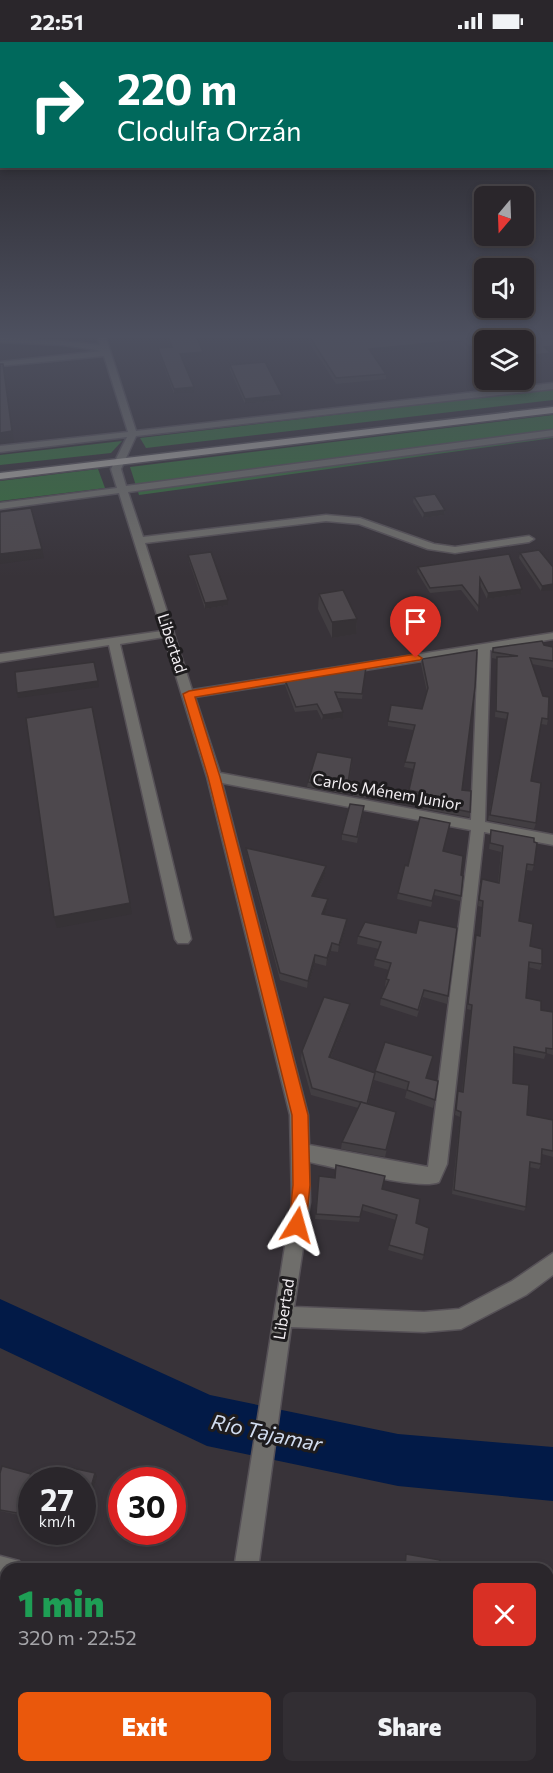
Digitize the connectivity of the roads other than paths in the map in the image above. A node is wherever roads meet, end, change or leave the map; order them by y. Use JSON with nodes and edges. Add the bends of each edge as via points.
{"nodes":[{"id":1,"x":127,"y":416,"type":"edge"},
{"id":2,"x":292,"y":416,"type":"edge"},
{"id":3,"x":459,"y":416,"type":"edge"},
{"id":4,"x":501,"y":416,"type":"edge"},
{"id":5,"x":133,"y":434,"type":"junction"},
{"id":6,"x":553,"y":434,"type":"edge"},
{"id":7,"x":0,"y":449,"type":"edge"},
{"id":8,"x":120,"y":458,"type":"junction"},
{"id":9,"x":0,"y":467,"type":"edge"},
{"id":10,"x":0,"y":476,"type":"edge"},
{"id":11,"x":123,"y":491,"type":"junction"},
{"id":12,"x":0,"y":506,"type":"edge"},
{"id":13,"x":529,"y":539,"type":"dead end"},
{"id":14,"x":140,"y":541,"type":"junction"},
{"id":15,"x":169,"y":633,"type":"junction"},
{"id":16,"x":553,"y":636,"type":"edge"},
{"id":17,"x":114,"y":641,"type":"junction"},
{"id":18,"x":484,"y":647,"type":"junction"},
{"id":19,"x":0,"y":658,"type":"edge"},
{"id":20,"x":189,"y":694,"type":"junction"},
{"id":21,"x":214,"y":777,"type":"junction"},
{"id":22,"x":478,"y":826,"type":"junction"},
{"id":23,"x":553,"y":840,"type":"edge"},
{"id":24,"x":183,"y":939,"type":"dead end"},
{"id":25,"x":302,"y":1152,"type":"junction"},
{"id":26,"x":553,"y":1263,"type":"edge"},
{"id":27,"x":282,"y":1317,"type":"junction"},
{"id":28,"x":247,"y":1563,"type":"edge"}],
"edges":[{"from":1,"to":5,"type":"street"},
{"from":2,"to":5,"type":"street"},
{"from":3,"to":8,"type":"main road"},
{"from":4,"to":8,"type":"main road"},
{"from":5,"to":7,"type":"street"},
{"from":5,"to":8,"type":"street"},
{"from":6,"to":11,"type":"street"},
{"from":8,"to":9,"type":"main road"},
{"from":8,"to":10,"type":"main road"},
{"from":8,"to":11,"type":"street","name":"Libertad","via":[[116,469]]},
{"from":11,"to":12,"type":"street"},
{"from":11,"to":14,"type":"street","name":"Libertad"},
{"from":13,"to":14,"type":"street","via":[[455,550],[432,546],[360,520],[326,518]]},
{"from":14,"to":15,"type":"street","name":"Libertad"},
{"from":15,"to":17,"type":"street"},
{"from":15,"to":20,"type":"street","name":"Libertad"},
{"from":16,"to":18,"type":"street"},
{"from":17,"to":19,"type":"street"},
{"from":17,"to":24,"type":"street"},
{"from":18,"to":20,"type":"street"},
{"from":18,"to":22,"type":"street"},
{"from":20,"to":21,"type":"street","name":"Libertad"},
{"from":21,"to":22,"type":"street","name":"Carlos Ménem Junior"},
{"from":21,"to":25,"type":"street","name":"Libertad","via":[[300,1115]]},
{"from":22,"to":23,"type":"street","name":"Carlos Ménem Junior"},
{"from":22,"to":25,"type":"street","via":[[438,1164],[433,1176]]},
{"from":25,"to":27,"type":"street","name":"Libertad","via":[[301,1202]]},
{"from":26,"to":27,"type":"street","via":[[519,1288],[460,1319],[424,1322]]},
{"from":27,"to":28,"type":"street","name":"Libertad"}]}
